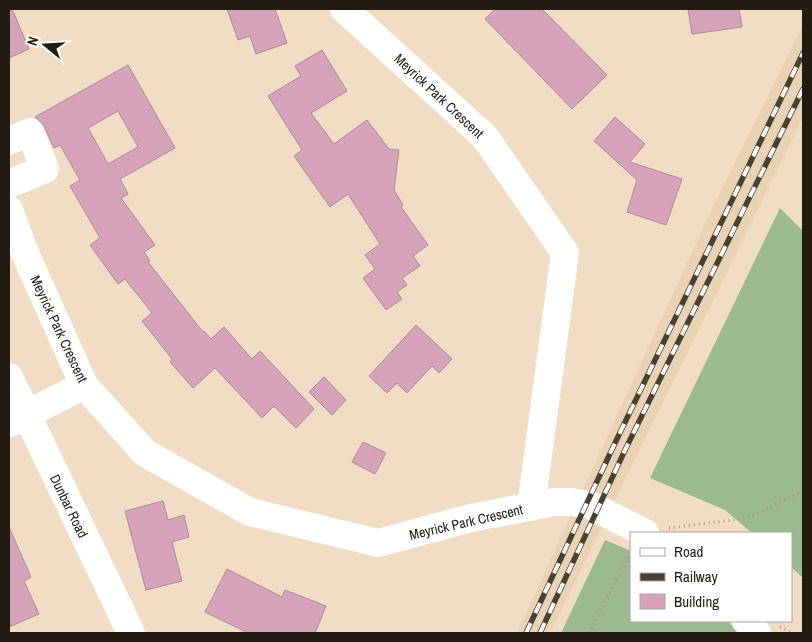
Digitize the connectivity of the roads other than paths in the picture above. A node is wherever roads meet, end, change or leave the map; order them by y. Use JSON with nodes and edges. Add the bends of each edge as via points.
{"nodes":[{"id":1,"x":344,"y":9,"type":"edge"},
{"id":2,"x":9,"y":141,"type":"edge"},
{"id":3,"x":9,"y":184,"type":"edge"},
{"id":4,"x":9,"y":210,"type":"edge"},
{"id":5,"x":9,"y":378,"type":"edge"},
{"id":6,"x":84,"y":385,"type":"junction"},
{"id":7,"x":17,"y":419,"type":"edge"},
{"id":8,"x":531,"y":507,"type":"junction"},
{"id":9,"x":630,"y":533,"type":"edge"},
{"id":10,"x":747,"y":622,"type":"edge"},
{"id":11,"x":131,"y":633,"type":"edge"},
{"id":12,"x":757,"y":633,"type":"edge"}],
"edges":[{"from":1,"to":8,"type":"street","name":"Meyrick Park Crescent","via":[[485,137],[565,253]]},
{"from":2,"to":3,"type":"street","via":[[30,132],[46,169]]},
{"from":4,"to":6,"type":"street","name":"Meyrick Park Crescent"},
{"from":5,"to":7,"type":"street","name":"Dunbar Road"},
{"from":6,"to":7,"type":"street"},
{"from":6,"to":8,"type":"street","name":"Meyrick Park Crescent","via":[[146,453],[250,512],[378,543],[471,518]]},
{"from":7,"to":11,"type":"street","name":"Dunbar Road"},
{"from":8,"to":9,"type":"street","via":[[554,502],[590,505]]},
{"from":10,"to":12,"type":"street"}]}
